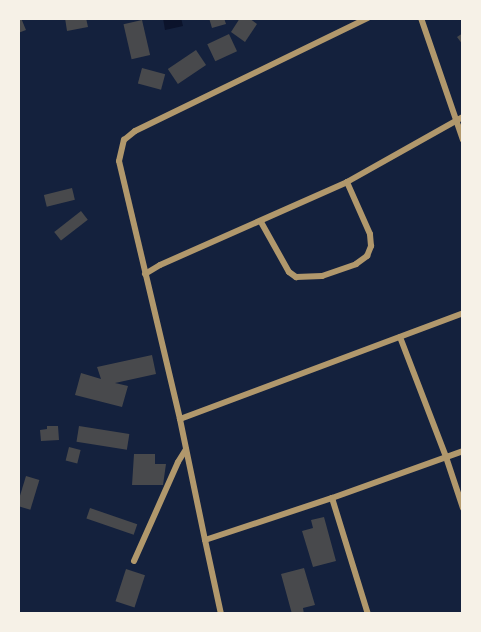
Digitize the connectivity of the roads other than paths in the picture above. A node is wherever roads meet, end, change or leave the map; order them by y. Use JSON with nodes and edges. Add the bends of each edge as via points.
{"nodes":[{"id":1,"x":368,"y":18,"type":"edge"},
{"id":2,"x":421,"y":18,"type":"edge"},
{"id":3,"x":463,"y":117,"type":"edge"},
{"id":4,"x":456,"y":122,"type":"junction"},
{"id":5,"x":463,"y":140,"type":"edge"},
{"id":6,"x":347,"y":182,"type":"junction"},
{"id":7,"x":261,"y":222,"type":"junction"},
{"id":8,"x":145,"y":274,"type":"junction"},
{"id":9,"x":463,"y":313,"type":"edge"},
{"id":10,"x":400,"y":336,"type":"junction"},
{"id":11,"x":180,"y":419,"type":"junction"},
{"id":12,"x":186,"y":449,"type":"junction"},
{"id":13,"x":463,"y":451,"type":"edge"},
{"id":14,"x":446,"y":457,"type":"junction"},
{"id":15,"x":332,"y":498,"type":"junction"},
{"id":16,"x":463,"y":508,"type":"edge"},
{"id":17,"x":205,"y":540,"type":"junction"},
{"id":18,"x":134,"y":561,"type":"dead end"},
{"id":19,"x":366,"y":613,"type":"edge"},
{"id":20,"x":221,"y":614,"type":"edge"}],
"edges":[{"from":1,"to":8,"type":"street","via":[[135,131],[124,140],[119,161]]},
{"from":2,"to":4,"type":"street"},
{"from":3,"to":4,"type":"street"},
{"from":4,"to":5,"type":"street"},
{"from":4,"to":6,"type":"street"},
{"from":6,"to":7,"type":"street"},
{"from":6,"to":7,"type":"street","via":[[370,234],[367,256],[356,264],[322,276],[296,277],[289,272]]},
{"from":7,"to":8,"type":"street"},
{"from":8,"to":11,"type":"street"},
{"from":9,"to":10,"type":"street"},
{"from":10,"to":11,"type":"street"},
{"from":10,"to":14,"type":"street"},
{"from":11,"to":12,"type":"street"},
{"from":12,"to":17,"type":"street"},
{"from":12,"to":18,"type":"street"},
{"from":13,"to":14,"type":"street"},
{"from":14,"to":15,"type":"street"},
{"from":14,"to":16,"type":"street"},
{"from":15,"to":17,"type":"street"},
{"from":15,"to":19,"type":"street"},
{"from":17,"to":20,"type":"street"}]}
